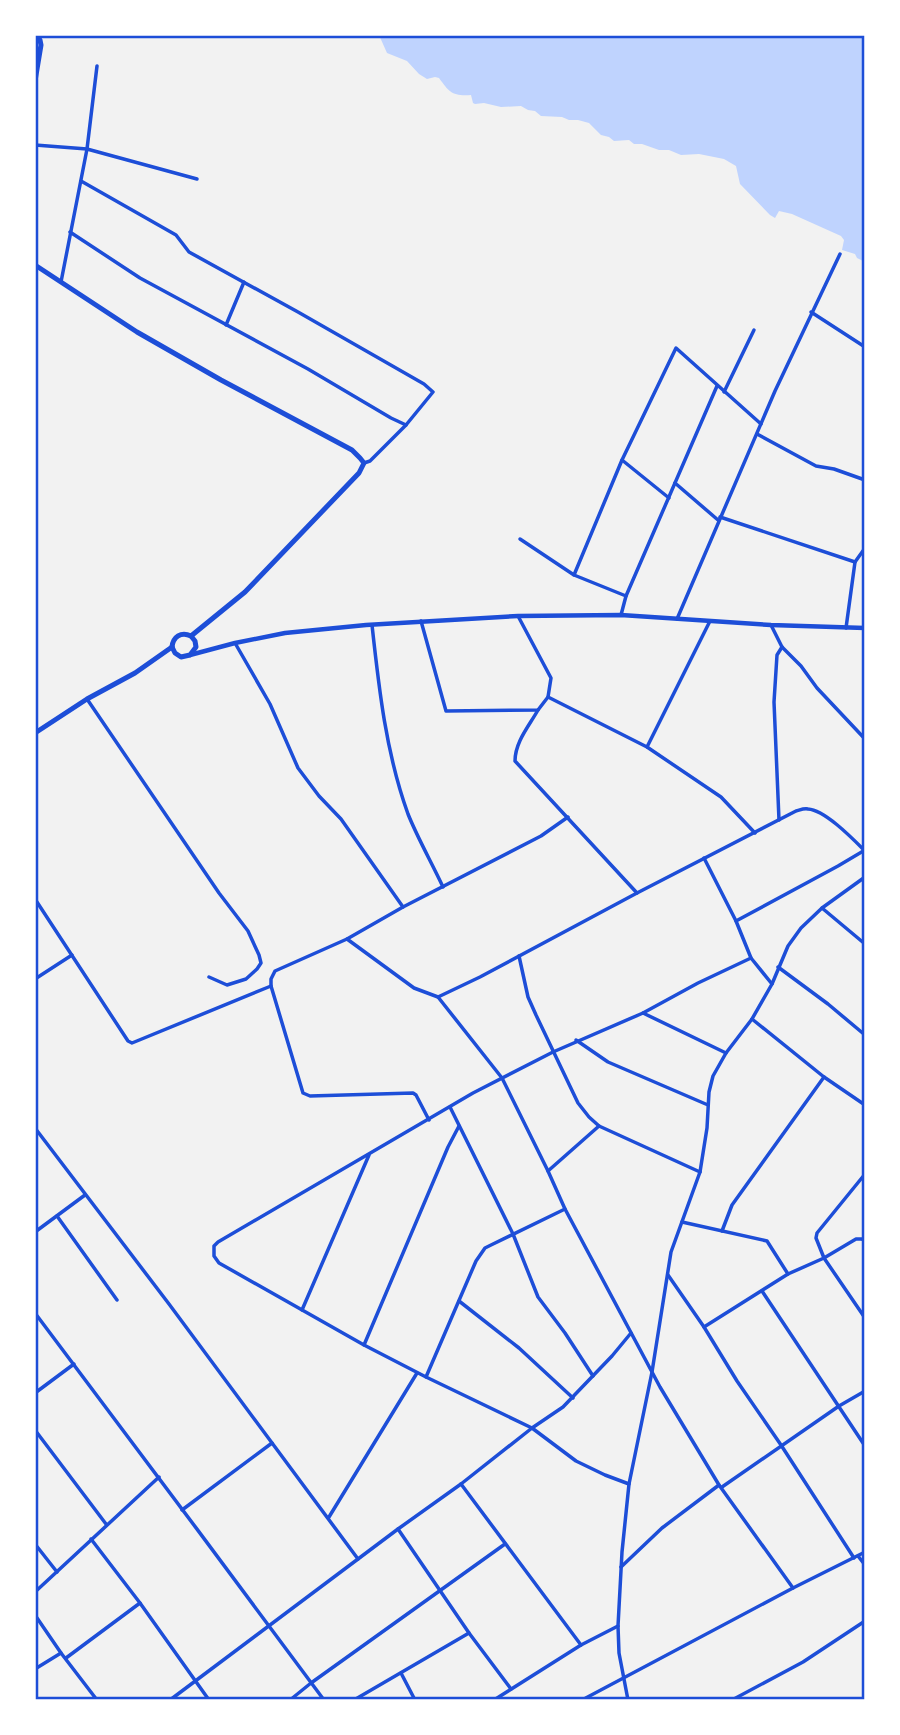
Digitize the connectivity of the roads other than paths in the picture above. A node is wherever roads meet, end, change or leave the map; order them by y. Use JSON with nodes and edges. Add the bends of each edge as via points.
{"nodes":[{"id":1,"x":35,"y":36,"type":"edge"},
{"id":2,"x":97,"y":66,"type":"dead end"},
{"id":3,"x":35,"y":81,"type":"edge"},
{"id":4,"x":35,"y":145,"type":"edge"},
{"id":5,"x":87,"y":149,"type":"junction"},
{"id":6,"x":197,"y":180,"type":"dead end"},
{"id":7,"x":81,"y":181,"type":"junction"},
{"id":8,"x":70,"y":232,"type":"junction"},
{"id":9,"x":840,"y":254,"type":"dead end"},
{"id":10,"x":35,"y":265,"type":"edge"},
{"id":11,"x":61,"y":282,"type":"junction"},
{"id":12,"x":244,"y":282,"type":"junction"},
{"id":13,"x":811,"y":312,"type":"junction"},
{"id":14,"x":226,"y":325,"type":"junction"},
{"id":15,"x":754,"y":330,"type":"dead end"},
{"id":16,"x":865,"y":347,"type":"edge"},
{"id":17,"x":717,"y":386,"type":"junction"},
{"id":18,"x":724,"y":392,"type":"junction"},
{"id":19,"x":761,"y":424,"type":"junction"},
{"id":20,"x":406,"y":425,"type":"junction"},
{"id":21,"x":757,"y":434,"type":"junction"},
{"id":22,"x":622,"y":460,"type":"junction"},
{"id":23,"x":364,"y":463,"type":"junction"},
{"id":24,"x":865,"y":480,"type":"edge"},
{"id":25,"x":675,"y":483,"type":"junction"},
{"id":26,"x":668,"y":498,"type":"junction"},
{"id":27,"x":719,"y":518,"type":"junction"},
{"id":28,"x":520,"y":539,"type":"dead end"},
{"id":29,"x":865,"y":548,"type":"edge"},
{"id":30,"x":855,"y":562,"type":"junction"},
{"id":31,"x":574,"y":575,"type":"junction"},
{"id":32,"x":626,"y":596,"type":"junction"},
{"id":33,"x":621,"y":615,"type":"junction"},
{"id":34,"x":518,"y":616,"type":"junction"},
{"id":35,"x":677,"y":619,"type":"junction"},
{"id":36,"x":421,"y":621,"type":"junction"},
{"id":37,"x":710,"y":621,"type":"junction"},
{"id":38,"x":372,"y":625,"type":"junction"},
{"id":39,"x":771,"y":625,"type":"junction"},
{"id":40,"x":846,"y":628,"type":"junction"},
{"id":41,"x":865,"y":628,"type":"edge"},
{"id":42,"x":191,"y":636,"type":"junction"},
{"id":43,"x":235,"y":643,"type":"junction"},
{"id":44,"x":172,"y":647,"type":"junction"},
{"id":45,"x":782,"y":647,"type":"junction"},
{"id":46,"x":190,"y":656,"type":"junction"},
{"id":47,"x":548,"y":696,"type":"junction"},
{"id":48,"x":87,"y":699,"type":"junction"},
{"id":49,"x":538,"y":710,"type":"junction"},
{"id":50,"x":35,"y":733,"type":"edge"},
{"id":51,"x":865,"y":739,"type":"edge"},
{"id":52,"x":647,"y":747,"type":"junction"},
{"id":53,"x":568,"y":817,"type":"junction"},
{"id":54,"x":779,"y":820,"type":"junction"},
{"id":55,"x":755,"y":833,"type":"junction"},
{"id":56,"x":865,"y":850,"type":"edge"},
{"id":57,"x":705,"y":858,"type":"junction"},
{"id":58,"x":865,"y":877,"type":"edge"},
{"id":59,"x":443,"y":887,"type":"junction"},
{"id":60,"x":637,"y":893,"type":"junction"},
{"id":61,"x":35,"y":899,"type":"edge"},
{"id":62,"x":403,"y":907,"type":"junction"},
{"id":63,"x":822,"y":908,"type":"junction"},
{"id":64,"x":736,"y":921,"type":"junction"},
{"id":65,"x":347,"y":939,"type":"junction"},
{"id":66,"x":865,"y":944,"type":"edge"},
{"id":67,"x":72,"y":956,"type":"junction"},
{"id":68,"x":519,"y":957,"type":"junction"},
{"id":69,"x":751,"y":958,"type":"junction"},
{"id":70,"x":778,"y":967,"type":"junction"},
{"id":71,"x":209,"y":977,"type":"dead end"},
{"id":72,"x":35,"y":979,"type":"edge"},
{"id":73,"x":772,"y":984,"type":"junction"},
{"id":74,"x":271,"y":985,"type":"junction"},
{"id":75,"x":438,"y":997,"type":"junction"},
{"id":76,"x":643,"y":1013,"type":"junction"},
{"id":77,"x":752,"y":1019,"type":"junction"},
{"id":78,"x":865,"y":1035,"type":"edge"},
{"id":79,"x":576,"y":1041,"type":"junction"},
{"id":80,"x":553,"y":1052,"type":"junction"},
{"id":81,"x":726,"y":1053,"type":"junction"},
{"id":82,"x":824,"y":1077,"type":"junction"},
{"id":83,"x":502,"y":1078,"type":"junction"},
{"id":84,"x":708,"y":1105,"type":"junction"},
{"id":85,"x":865,"y":1105,"type":"edge"},
{"id":86,"x":450,"y":1107,"type":"junction"},
{"id":87,"x":429,"y":1120,"type":"junction"},
{"id":88,"x":459,"y":1126,"type":"junction"},
{"id":89,"x":599,"y":1126,"type":"junction"},
{"id":90,"x":35,"y":1128,"type":"edge"},
{"id":91,"x":370,"y":1154,"type":"junction"},
{"id":92,"x":548,"y":1171,"type":"junction"},
{"id":93,"x":700,"y":1172,"type":"junction"},
{"id":94,"x":865,"y":1174,"type":"edge"},
{"id":95,"x":85,"y":1195,"type":"junction"},
{"id":96,"x":565,"y":1209,"type":"junction"},
{"id":97,"x":57,"y":1216,"type":"junction"},
{"id":98,"x":682,"y":1222,"type":"junction"},
{"id":99,"x":722,"y":1231,"type":"junction"},
{"id":100,"x":35,"y":1232,"type":"edge"},
{"id":101,"x":513,"y":1234,"type":"junction"},
{"id":102,"x":865,"y":1241,"type":"edge"},
{"id":103,"x":824,"y":1258,"type":"junction"},
{"id":104,"x":667,"y":1273,"type":"junction"},
{"id":105,"x":788,"y":1274,"type":"junction"},
{"id":106,"x":762,"y":1291,"type":"junction"},
{"id":107,"x":117,"y":1300,"type":"dead end"},
{"id":108,"x":459,"y":1301,"type":"junction"},
{"id":109,"x":302,"y":1310,"type":"junction"},
{"id":110,"x":35,"y":1313,"type":"edge"},
{"id":111,"x":865,"y":1318,"type":"edge"},
{"id":112,"x":704,"y":1327,"type":"junction"},
{"id":113,"x":631,"y":1333,"type":"junction"},
{"id":114,"x":364,"y":1345,"type":"junction"},
{"id":115,"x":74,"y":1364,"type":"junction"},
{"id":116,"x":652,"y":1372,"type":"junction"},
{"id":117,"x":417,"y":1373,"type":"junction"},
{"id":118,"x":593,"y":1376,"type":"junction"},
{"id":119,"x":426,"y":1377,"type":"junction"},
{"id":120,"x":865,"y":1391,"type":"edge"},
{"id":121,"x":35,"y":1393,"type":"edge"},
{"id":122,"x":573,"y":1398,"type":"junction"},
{"id":123,"x":839,"y":1406,"type":"junction"},
{"id":124,"x":532,"y":1429,"type":"junction"},
{"id":125,"x":35,"y":1430,"type":"edge"},
{"id":126,"x":272,"y":1443,"type":"junction"},
{"id":127,"x":781,"y":1446,"type":"junction"},
{"id":128,"x":865,"y":1446,"type":"edge"},
{"id":129,"x":159,"y":1476,"type":"junction"},
{"id":130,"x":461,"y":1484,"type":"junction"},
{"id":131,"x":629,"y":1484,"type":"junction"},
{"id":132,"x":720,"y":1486,"type":"junction"},
{"id":133,"x":182,"y":1510,"type":"junction"},
{"id":134,"x":329,"y":1517,"type":"junction"},
{"id":135,"x":106,"y":1524,"type":"junction"},
{"id":136,"x":398,"y":1529,"type":"junction"},
{"id":137,"x":91,"y":1539,"type":"junction"},
{"id":138,"x":35,"y":1544,"type":"edge"},
{"id":139,"x":505,"y":1544,"type":"junction"},
{"id":140,"x":865,"y":1552,"type":"edge"},
{"id":141,"x":856,"y":1557,"type":"junction"},
{"id":142,"x":358,"y":1559,"type":"junction"},
{"id":143,"x":865,"y":1565,"type":"edge"},
{"id":144,"x":621,"y":1567,"type":"junction"},
{"id":145,"x":57,"y":1573,"type":"junction"},
{"id":146,"x":793,"y":1588,"type":"junction"},
{"id":147,"x":440,"y":1591,"type":"junction"},
{"id":148,"x":35,"y":1592,"type":"edge"},
{"id":149,"x":140,"y":1603,"type":"junction"},
{"id":150,"x":35,"y":1615,"type":"edge"},
{"id":151,"x":865,"y":1622,"type":"edge"},
{"id":152,"x":269,"y":1626,"type":"junction"},
{"id":153,"x":618,"y":1626,"type":"junction"},
{"id":154,"x":469,"y":1633,"type":"junction"},
{"id":155,"x":581,"y":1645,"type":"junction"},
{"id":156,"x":61,"y":1653,"type":"junction"},
{"id":157,"x":65,"y":1658,"type":"junction"},
{"id":158,"x":35,"y":1669,"type":"edge"},
{"id":159,"x":401,"y":1673,"type":"junction"},
{"id":160,"x":624,"y":1678,"type":"junction"},
{"id":161,"x":196,"y":1681,"type":"junction"},
{"id":162,"x":311,"y":1683,"type":"junction"},
{"id":163,"x":511,"y":1689,"type":"junction"},
{"id":164,"x":97,"y":1700,"type":"edge"},
{"id":165,"x":170,"y":1700,"type":"edge"},
{"id":166,"x":209,"y":1700,"type":"edge"},
{"id":167,"x":290,"y":1700,"type":"edge"},
{"id":168,"x":324,"y":1700,"type":"edge"},
{"id":169,"x":354,"y":1700,"type":"edge"},
{"id":170,"x":415,"y":1700,"type":"edge"},
{"id":171,"x":494,"y":1700,"type":"edge"},
{"id":172,"x":582,"y":1700,"type":"edge"},
{"id":173,"x":628,"y":1700,"type":"edge"},
{"id":174,"x":732,"y":1700,"type":"edge"}],
"edges":[{"from":1,"to":3,"type":"main road","via":[[41,45]]},
{"from":2,"to":5,"type":"street"},
{"from":4,"to":5,"type":"street"},
{"from":5,"to":6,"type":"street"},
{"from":5,"to":7,"type":"street"},
{"from":7,"to":8,"type":"street"},
{"from":7,"to":12,"type":"street"},
{"from":8,"to":11,"type":"street"},
{"from":8,"to":14,"type":"street","via":[[139,278]]},
{"from":9,"to":13,"type":"street"},
{"from":10,"to":11,"type":"main road"},
{"from":11,"to":23,"type":"main road","via":[[137,332],[352,450]]},
{"from":12,"to":14,"type":"street"},
{"from":12,"to":20,"type":"street","via":[[424,384],[433,392]]},
{"from":13,"to":16,"type":"street"},
{"from":13,"to":19,"type":"street"},
{"from":14,"to":20,"type":"street"},
{"from":15,"to":18,"type":"street"},
{"from":17,"to":18,"type":"street"},
{"from":17,"to":22,"type":"street","via":[[676,348]]},
{"from":17,"to":25,"type":"street"},
{"from":18,"to":19,"type":"street"},
{"from":19,"to":21,"type":"street"},
{"from":20,"to":23,"type":"street"},
{"from":21,"to":24,"type":"street","via":[[816,466]]},
{"from":21,"to":27,"type":"street"},
{"from":22,"to":26,"type":"street"},
{"from":22,"to":31,"type":"street"},
{"from":23,"to":42,"type":"main road","via":[[359,474],[246,592]]},
{"from":25,"to":26,"type":"street"},
{"from":25,"to":27,"type":"street"},
{"from":26,"to":32,"type":"street"},
{"from":27,"to":30,"type":"street"},
{"from":27,"to":35,"type":"street"},
{"from":28,"to":31,"type":"street"},
{"from":29,"to":30,"type":"street"},
{"from":30,"to":40,"type":"street"},
{"from":31,"to":32,"type":"street"},
{"from":32,"to":33,"type":"street"},
{"from":33,"to":34,"type":"street"},
{"from":33,"to":35,"type":"street"},
{"from":34,"to":36,"type":"street"},
{"from":34,"to":47,"type":"street","via":[[551,678]]},
{"from":35,"to":37,"type":"street"},
{"from":36,"to":38,"type":"street"},
{"from":36,"to":49,"type":"street","via":[[446,711]]},
{"from":37,"to":39,"type":"street"},
{"from":37,"to":52,"type":"street"},
{"from":38,"to":43,"type":"street"},
{"from":38,"to":59,"type":"street","via":[[393,764],[409,815]]},
{"from":39,"to":40,"type":"street"},
{"from":39,"to":45,"type":"street"},
{"from":40,"to":41,"type":"street"},
{"from":42,"to":44,"type":"main road","via":[[178,635]]},
{"from":42,"to":46,"type":"main road","via":[[196,647]]},
{"from":43,"to":46,"type":"street"},
{"from":43,"to":62,"type":"street","via":[[270,704],[298,768],[341,819]]},
{"from":44,"to":46,"type":"main road","via":[[181,657]]},
{"from":44,"to":48,"type":"main road"},
{"from":45,"to":51,"type":"street"},
{"from":45,"to":54,"type":"street","via":[[777,655],[774,702]]},
{"from":47,"to":49,"type":"street"},
{"from":47,"to":52,"type":"street"},
{"from":48,"to":50,"type":"main road"},
{"from":48,"to":71,"type":"street","via":[[248,931],[259,955],[261,963],[246,979],[227,985]]},
{"from":49,"to":53,"type":"street","via":[[519,742],[515,761]]},
{"from":52,"to":55,"type":"street","via":[[721,797]]},
{"from":53,"to":59,"type":"street"},
{"from":53,"to":60,"type":"street"},
{"from":54,"to":55,"type":"street"},
{"from":54,"to":56,"type":"street","via":[[811,809]]},
{"from":55,"to":57,"type":"street"},
{"from":56,"to":64,"type":"street"},
{"from":57,"to":60,"type":"street"},
{"from":57,"to":64,"type":"street"},
{"from":58,"to":63,"type":"street"},
{"from":59,"to":62,"type":"street"},
{"from":60,"to":68,"type":"street"},
{"from":61,"to":67,"type":"street"},
{"from":62,"to":65,"type":"street"},
{"from":63,"to":66,"type":"street"},
{"from":63,"to":70,"type":"street","via":[[801,928]]},
{"from":64,"to":69,"type":"street"},
{"from":65,"to":74,"type":"street","via":[[275,971]]},
{"from":65,"to":75,"type":"street","via":[[414,988]]},
{"from":67,"to":72,"type":"street"},
{"from":67,"to":74,"type":"street","via":[[130,1042]]},
{"from":68,"to":75,"type":"street"},
{"from":68,"to":80,"type":"street","via":[[532,1006]]},
{"from":69,"to":73,"type":"street"},
{"from":69,"to":76,"type":"street"},
{"from":70,"to":73,"type":"street"},
{"from":70,"to":78,"type":"street"},
{"from":73,"to":77,"type":"street"},
{"from":74,"to":87,"type":"street","via":[[303,1093],[310,1097],[413,1093]]},
{"from":75,"to":83,"type":"street"},
{"from":76,"to":79,"type":"street"},
{"from":76,"to":81,"type":"street"},
{"from":77,"to":81,"type":"street"},
{"from":77,"to":82,"type":"street"},
{"from":79,"to":80,"type":"street"},
{"from":79,"to":84,"type":"street","via":[[608,1062]]},
{"from":80,"to":83,"type":"street"},
{"from":80,"to":89,"type":"street","via":[[578,1103]]},
{"from":81,"to":84,"type":"street","via":[[713,1076]]},
{"from":82,"to":85,"type":"street"},
{"from":82,"to":99,"type":"street","via":[[732,1205]]},
{"from":83,"to":86,"type":"street"},
{"from":83,"to":92,"type":"street"},
{"from":84,"to":93,"type":"street"},
{"from":86,"to":87,"type":"street"},
{"from":86,"to":88,"type":"street"},
{"from":87,"to":91,"type":"street"},
{"from":88,"to":101,"type":"street"},
{"from":88,"to":114,"type":"street"},
{"from":89,"to":92,"type":"street"},
{"from":89,"to":93,"type":"street"},
{"from":90,"to":95,"type":"street"},
{"from":91,"to":109,"type":"street"},
{"from":91,"to":109,"type":"street","via":[[214,1246],[219,1263]]},
{"from":92,"to":96,"type":"street"},
{"from":93,"to":98,"type":"street"},
{"from":94,"to":103,"type":"street","via":[[816,1235]]},
{"from":95,"to":97,"type":"street"},
{"from":95,"to":126,"type":"street"},
{"from":96,"to":101,"type":"street"},
{"from":96,"to":113,"type":"street"},
{"from":97,"to":100,"type":"street"},
{"from":97,"to":107,"type":"street"},
{"from":98,"to":99,"type":"street"},
{"from":98,"to":104,"type":"street"},
{"from":99,"to":105,"type":"street","via":[[766,1241]]},
{"from":101,"to":108,"type":"street","via":[[485,1248]]},
{"from":101,"to":118,"type":"street","via":[[538,1297]]},
{"from":102,"to":103,"type":"street","via":[[856,1239]]},
{"from":103,"to":105,"type":"street"},
{"from":103,"to":111,"type":"street"},
{"from":104,"to":112,"type":"street"},
{"from":104,"to":116,"type":"street"},
{"from":105,"to":106,"type":"street"},
{"from":106,"to":112,"type":"street"},
{"from":106,"to":123,"type":"street"},
{"from":108,"to":119,"type":"street"},
{"from":108,"to":122,"type":"street"},
{"from":109,"to":114,"type":"street"},
{"from":110,"to":115,"type":"street"},
{"from":112,"to":127,"type":"street"},
{"from":113,"to":116,"type":"street"},
{"from":113,"to":118,"type":"street"},
{"from":114,"to":117,"type":"street"},
{"from":115,"to":121,"type":"street"},
{"from":115,"to":129,"type":"street"},
{"from":116,"to":131,"type":"street"},
{"from":116,"to":132,"type":"street"},
{"from":117,"to":119,"type":"street"},
{"from":117,"to":134,"type":"street"},
{"from":118,"to":122,"type":"street"},
{"from":119,"to":124,"type":"street"},
{"from":120,"to":123,"type":"street"},
{"from":122,"to":124,"type":"street"},
{"from":123,"to":127,"type":"street"},
{"from":123,"to":128,"type":"street"},
{"from":124,"to":130,"type":"street"},
{"from":124,"to":131,"type":"street","via":[[576,1461]]},
{"from":125,"to":135,"type":"street"},
{"from":126,"to":133,"type":"street"},
{"from":126,"to":134,"type":"street"},
{"from":127,"to":132,"type":"street"},
{"from":127,"to":141,"type":"street"},
{"from":129,"to":133,"type":"street"},
{"from":129,"to":135,"type":"street"},
{"from":130,"to":136,"type":"street"},
{"from":130,"to":139,"type":"street"},
{"from":131,"to":144,"type":"street"},
{"from":132,"to":144,"type":"street","via":[[662,1528]]},
{"from":132,"to":146,"type":"street"},
{"from":133,"to":152,"type":"street"},
{"from":134,"to":142,"type":"street"},
{"from":135,"to":137,"type":"street"},
{"from":136,"to":142,"type":"street"},
{"from":136,"to":147,"type":"street"},
{"from":137,"to":145,"type":"street"},
{"from":137,"to":149,"type":"street"},
{"from":138,"to":145,"type":"street"},
{"from":139,"to":147,"type":"street"},
{"from":139,"to":155,"type":"street"},
{"from":140,"to":141,"type":"street"},
{"from":141,"to":143,"type":"street"},
{"from":141,"to":146,"type":"street"},
{"from":142,"to":152,"type":"street"},
{"from":144,"to":153,"type":"street"},
{"from":145,"to":148,"type":"street"},
{"from":146,"to":160,"type":"street"},
{"from":147,"to":154,"type":"street"},
{"from":147,"to":162,"type":"street"},
{"from":149,"to":157,"type":"street"},
{"from":149,"to":161,"type":"street"},
{"from":150,"to":156,"type":"street"},
{"from":151,"to":174,"type":"street"},
{"from":152,"to":161,"type":"street"},
{"from":152,"to":162,"type":"street"},
{"from":153,"to":155,"type":"street"},
{"from":153,"to":160,"type":"street"},
{"from":154,"to":159,"type":"street"},
{"from":154,"to":163,"type":"street"},
{"from":155,"to":163,"type":"street"},
{"from":156,"to":157,"type":"street"},
{"from":156,"to":158,"type":"street"},
{"from":157,"to":164,"type":"street"},
{"from":159,"to":169,"type":"street"},
{"from":159,"to":170,"type":"street"},
{"from":160,"to":172,"type":"street"},
{"from":160,"to":173,"type":"street"},
{"from":161,"to":165,"type":"street"},
{"from":161,"to":166,"type":"street"},
{"from":162,"to":167,"type":"street"},
{"from":162,"to":168,"type":"street"},
{"from":163,"to":171,"type":"street"}]}
